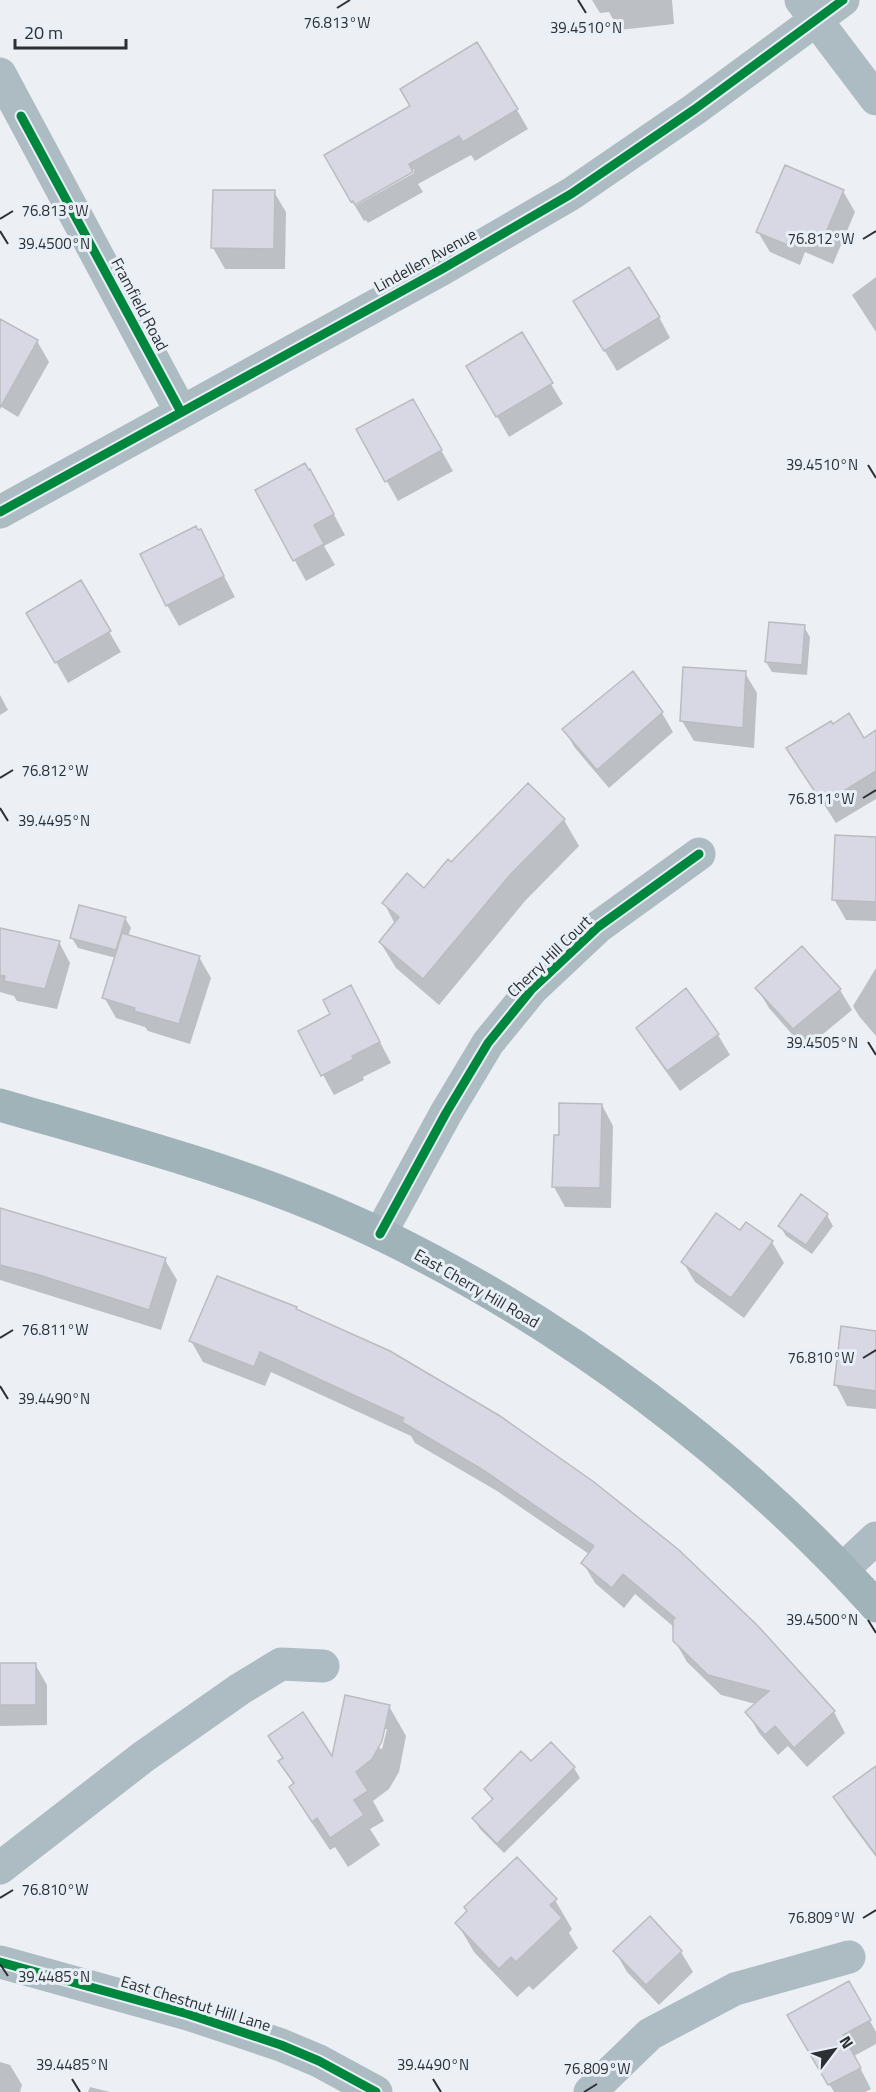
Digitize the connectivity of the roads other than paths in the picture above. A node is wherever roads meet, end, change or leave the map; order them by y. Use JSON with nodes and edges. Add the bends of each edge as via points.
{"nodes":[{"id":1,"x":843,"y":0,"type":"edge"},
{"id":2,"x":809,"y":10,"type":"edge"},
{"id":3,"x":0,"y":75,"type":"edge"},
{"id":4,"x":876,"y":99,"type":"edge"},
{"id":5,"x":181,"y":412,"type":"junction"},
{"id":6,"x":0,"y":512,"type":"edge"},
{"id":7,"x":699,"y":854,"type":"dead end"},
{"id":8,"x":0,"y":1105,"type":"edge"},
{"id":9,"x":380,"y":1234,"type":"junction"},
{"id":10,"x":876,"y":1538,"type":"edge"},
{"id":11,"x":843,"y":1569,"type":"junction"},
{"id":12,"x":876,"y":1606,"type":"edge"},
{"id":13,"x":323,"y":1666,"type":"dead end"},
{"id":14,"x":0,"y":1869,"type":"edge"},
{"id":15,"x":849,"y":1957,"type":"dead end"},
{"id":16,"x":0,"y":1962,"type":"edge"},
{"id":17,"x":376,"y":2092,"type":"edge"},
{"id":18,"x":590,"y":2092,"type":"edge"}],
"edges":[{"from":1,"to":2,"type":"street","name":"Lindellen Avenue"},
{"from":2,"to":4,"type":"street"},
{"from":2,"to":5,"type":"street","name":"Lindellen Avenue","via":[[695,109],[571,194]]},
{"from":3,"to":5,"type":"street","name":"Framfield Road"},
{"from":5,"to":6,"type":"street","name":"Lindellen Avenue"},
{"from":7,"to":9,"type":"street","name":"Cherry Hill Court","via":[[598,927],[532,989],[488,1043]]},
{"from":8,"to":9,"type":"main road","name":"East Cherry Hill Road","via":[[189,1161],[277,1191]]},
{"from":9,"to":11,"type":"main road","name":"East Cherry Hill Road","via":[[484,1290],[577,1348],[669,1413],[753,1484]]},
{"from":10,"to":11,"type":"street"},
{"from":11,"to":12,"type":"main road","name":"East Cherry Hill Road"},
{"from":13,"to":14,"type":"street","via":[[280,1664],[240,1689],[143,1757]]},
{"from":15,"to":18,"type":"street","via":[[735,1989],[650,2034]]},
{"from":16,"to":17,"type":"street","name":"East Chestnut Hill Lane","via":[[188,2014],[281,2045]]}]}
